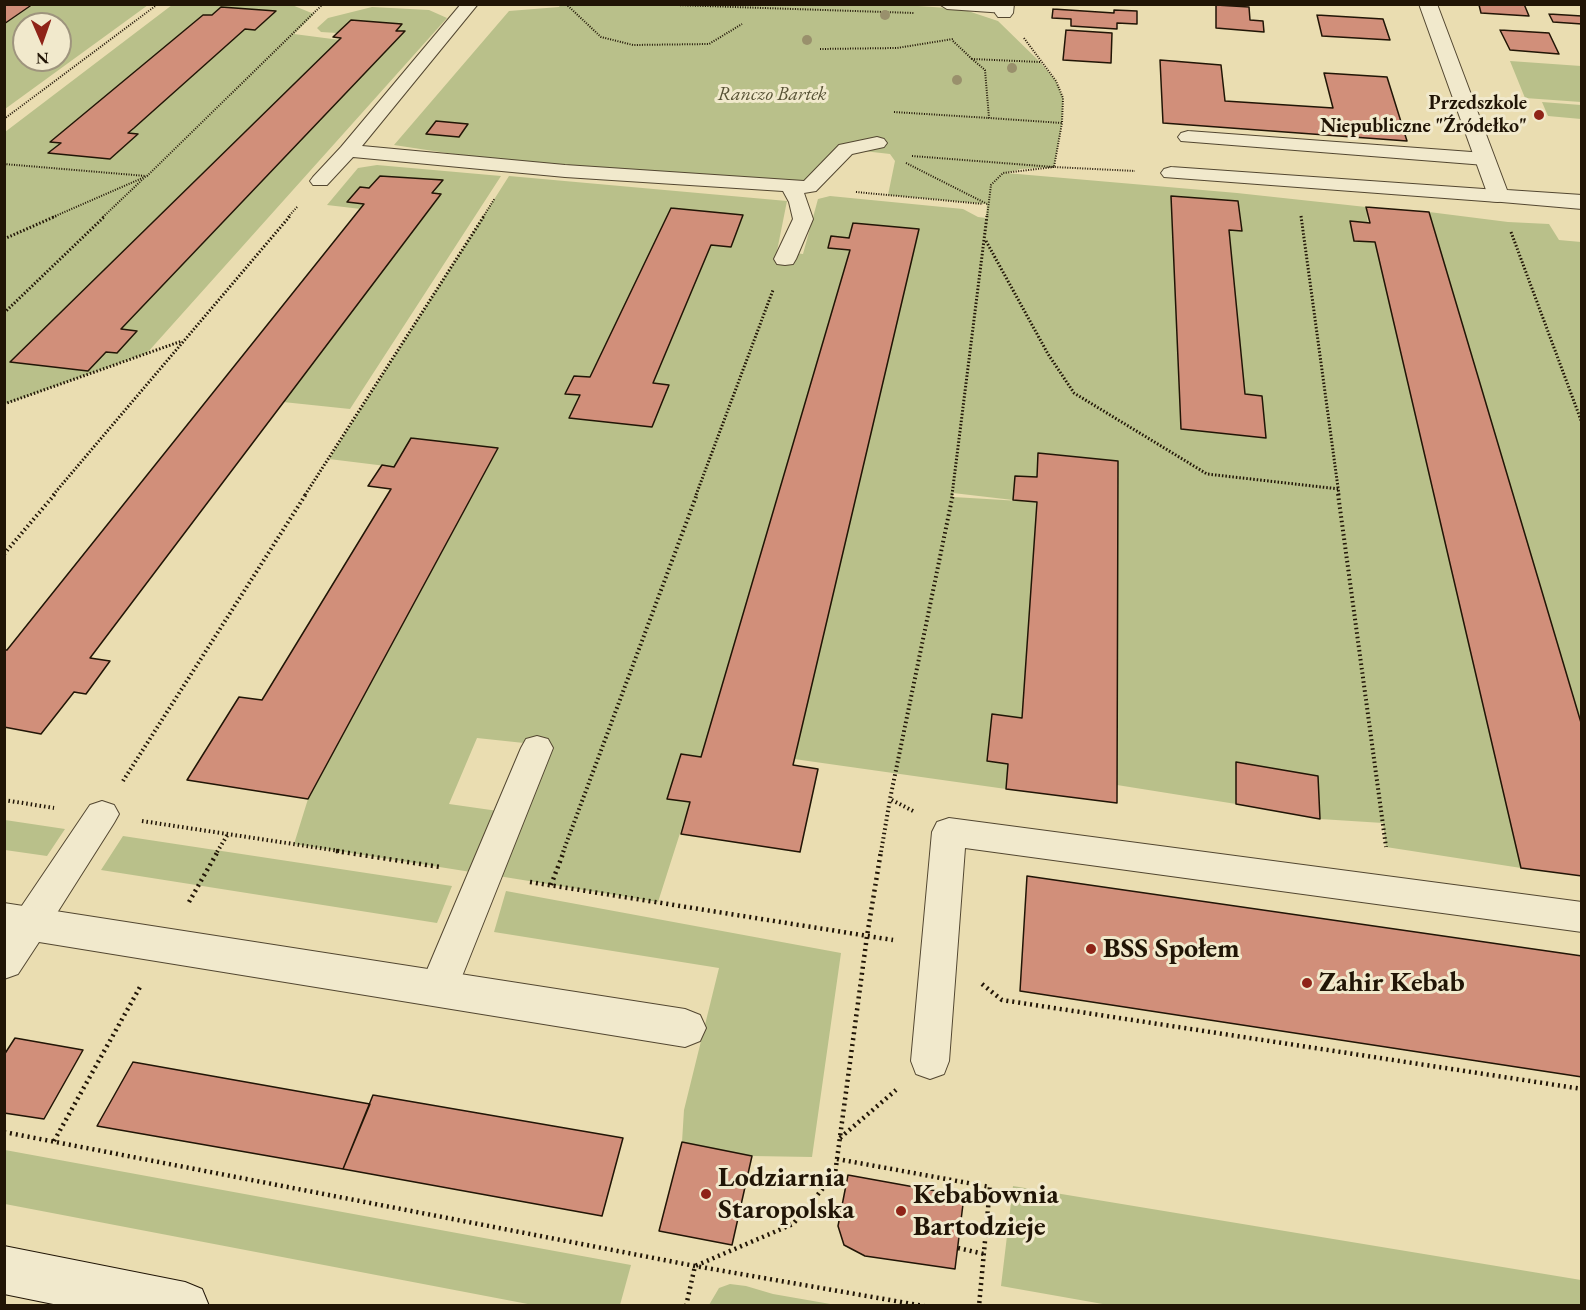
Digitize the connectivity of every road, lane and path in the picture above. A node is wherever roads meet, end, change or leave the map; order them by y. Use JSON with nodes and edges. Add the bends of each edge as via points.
{"nodes":[{"id":1,"x":158,"y":4,"type":"edge"},
{"id":2,"x":323,"y":4,"type":"edge"},
{"id":3,"x":470,"y":4,"type":"edge"},
{"id":4,"x":566,"y":4,"type":"edge"},
{"id":5,"x":645,"y":4,"type":"edge"},
{"id":6,"x":947,"y":4,"type":"edge"},
{"id":7,"x":1428,"y":4,"type":"edge"},
{"id":8,"x":1004,"y":9,"type":"edge"},
{"id":9,"x":916,"y":13,"type":"dead end"},
{"id":10,"x":742,"y":24,"type":"dead end"},
{"id":11,"x":952,"y":41,"type":"junction"},
{"id":12,"x":820,"y":49,"type":"dead end"},
{"id":13,"x":972,"y":58,"type":"junction"},
{"id":14,"x":1040,"y":62,"type":"junction"},
{"id":15,"x":989,"y":118,"type":"junction"},
{"id":16,"x":4,"y":119,"type":"edge"},
{"id":17,"x":1062,"y":123,"type":"junction"},
{"id":18,"x":1188,"y":137,"type":"dead end"},
{"id":19,"x":884,"y":148,"type":"junction"},
{"id":20,"x":348,"y":152,"type":"junction"},
{"id":21,"x":1485,"y":159,"type":"junction"},
{"id":22,"x":4,"y":164,"type":"edge"},
{"id":23,"x":515,"y":166,"type":"junction"},
{"id":24,"x":1054,"y":167,"type":"junction"},
{"id":25,"x":1171,"y":173,"type":"joint"},
{"id":26,"x":147,"y":176,"type":"junction"},
{"id":27,"x":320,"y":181,"type":"joint"},
{"id":28,"x":1296,"y":182,"type":"junction"},
{"id":29,"x":800,"y":187,"type":"junction"},
{"id":30,"x":1498,"y":196,"type":"junction"},
{"id":31,"x":1581,"y":202,"type":"edge"},
{"id":32,"x":987,"y":204,"type":"junction"},
{"id":33,"x":4,"y":239,"type":"edge"},
{"id":34,"x":985,"y":241,"type":"junction"},
{"id":35,"x":785,"y":259,"type":"joint"},
{"id":36,"x":4,"y":313,"type":"edge"},
{"id":37,"x":185,"y":340,"type":"junction"},
{"id":38,"x":4,"y":404,"type":"edge"},
{"id":39,"x":1581,"y":423,"type":"edge"},
{"id":40,"x":1339,"y":489,"type":"junction"},
{"id":41,"x":4,"y":554,"type":"edge"},
{"id":42,"x":537,"y":748,"type":"dead end"},
{"id":43,"x":890,"y":799,"type":"junction"},
{"id":44,"x":102,"y":814,"type":"joint"},
{"id":45,"x":949,"y":832,"type":"junction"},
{"id":46,"x":551,"y":885,"type":"dead end"},
{"id":47,"x":1391,"y":890,"type":"junction"},
{"id":48,"x":1581,"y":917,"type":"edge"},
{"id":49,"x":17,"y":922,"type":"edge"},
{"id":50,"x":938,"y":947,"type":"junction"},
{"id":51,"x":4,"y":962,"type":"edge"},
{"id":52,"x":438,"y":989,"type":"junction"},
{"id":53,"x":685,"y":1028,"type":"dead end"},
{"id":54,"x":930,"y":1061,"type":"joint"},
{"id":55,"x":1581,"y":1089,"type":"edge"},
{"id":56,"x":4,"y":1132,"type":"edge"},
{"id":57,"x":839,"y":1139,"type":"junction"},
{"id":58,"x":837,"y":1159,"type":"junction"},
{"id":59,"x":958,"y":1248,"type":"dead end"},
{"id":60,"x":984,"y":1254,"type":"junction"},
{"id":61,"x":695,"y":1266,"type":"junction"},
{"id":62,"x":4,"y":1270,"type":"edge"},
{"id":63,"x":185,"y":1305,"type":"edge"},
{"id":64,"x":686,"y":1305,"type":"edge"},
{"id":65,"x":924,"y":1305,"type":"edge"},
{"id":66,"x":980,"y":1305,"type":"edge"}],
"edges":[{"from":1,"to":16,"type":"path"},
{"from":2,"to":26,"type":"path"},
{"from":3,"to":20,"type":"lane"},
{"from":4,"to":10,"type":"path","via":[[601,37],[633,45],[709,44]]},
{"from":5,"to":9,"type":"path"},
{"from":6,"to":8,"type":"lane"},
{"from":7,"to":21,"type":"street"},
{"from":8,"to":11,"type":"path","via":[[959,16]]},
{"from":8,"to":14,"type":"path"},
{"from":11,"to":12,"type":"path","via":[[897,48]]},
{"from":11,"to":13,"type":"path"},
{"from":13,"to":14,"type":"path"},
{"from":13,"to":15,"type":"path","via":[[985,70]]},
{"from":14,"to":17,"type":"path","via":[[1064,98]]},
{"from":15,"to":17,"type":"path"},
{"from":15,"to":19,"type":"path","via":[[871,111]]},
{"from":17,"to":24,"type":"path"},
{"from":18,"to":21,"type":"lane"},
{"from":19,"to":24,"type":"path"},
{"from":19,"to":29,"type":"lane","via":[[846,149]]},
{"from":19,"to":32,"type":"path"},
{"from":20,"to":23,"type":"lane"},
{"from":20,"to":27,"type":"lane"},
{"from":21,"to":30,"type":"street"},
{"from":22,"to":26,"type":"path"},
{"from":23,"to":29,"type":"lane"},
{"from":23,"to":44,"type":"path"},
{"from":24,"to":25,"type":"path"},
{"from":24,"to":32,"type":"path","via":[[1003,173],[991,185]]},
{"from":25,"to":28,"type":"lane"},
{"from":26,"to":33,"type":"path"},
{"from":26,"to":36,"type":"path"},
{"from":27,"to":37,"type":"path"},
{"from":28,"to":30,"type":"lane"},
{"from":28,"to":40,"type":"path"},
{"from":29,"to":32,"type":"path"},
{"from":29,"to":35,"type":"lane","via":[[803,219]]},
{"from":30,"to":31,"type":"street"},
{"from":30,"to":39,"type":"path"},
{"from":32,"to":34,"type":"path"},
{"from":34,"to":40,"type":"path","via":[[1074,393],[1207,474]]},
{"from":34,"to":43,"type":"path","via":[[953,497]]},
{"from":35,"to":46,"type":"path"},
{"from":37,"to":38,"type":"path"},
{"from":37,"to":41,"type":"path"},
{"from":40,"to":47,"type":"path"},
{"from":42,"to":52,"type":"lane"},
{"from":43,"to":45,"type":"path"},
{"from":43,"to":57,"type":"path"},
{"from":44,"to":49,"type":"lane"},
{"from":45,"to":47,"type":"lane"},
{"from":45,"to":50,"type":"lane"},
{"from":47,"to":48,"type":"lane"},
{"from":49,"to":51,"type":"street"},
{"from":49,"to":52,"type":"street"},
{"from":50,"to":54,"type":"lane"},
{"from":50,"to":55,"type":"path","via":[[1002,1000]]},
{"from":52,"to":53,"type":"street"},
{"from":54,"to":57,"type":"path"},
{"from":56,"to":61,"type":"path"},
{"from":57,"to":58,"type":"path"},
{"from":58,"to":60,"type":"path","via":[[990,1187]]},
{"from":58,"to":61,"type":"path","via":[[835,1174],[793,1224]]},
{"from":59,"to":60,"type":"path"},
{"from":60,"to":66,"type":"path"},
{"from":61,"to":64,"type":"path"},
{"from":61,"to":65,"type":"path"},
{"from":62,"to":63,"type":"street"}]}
